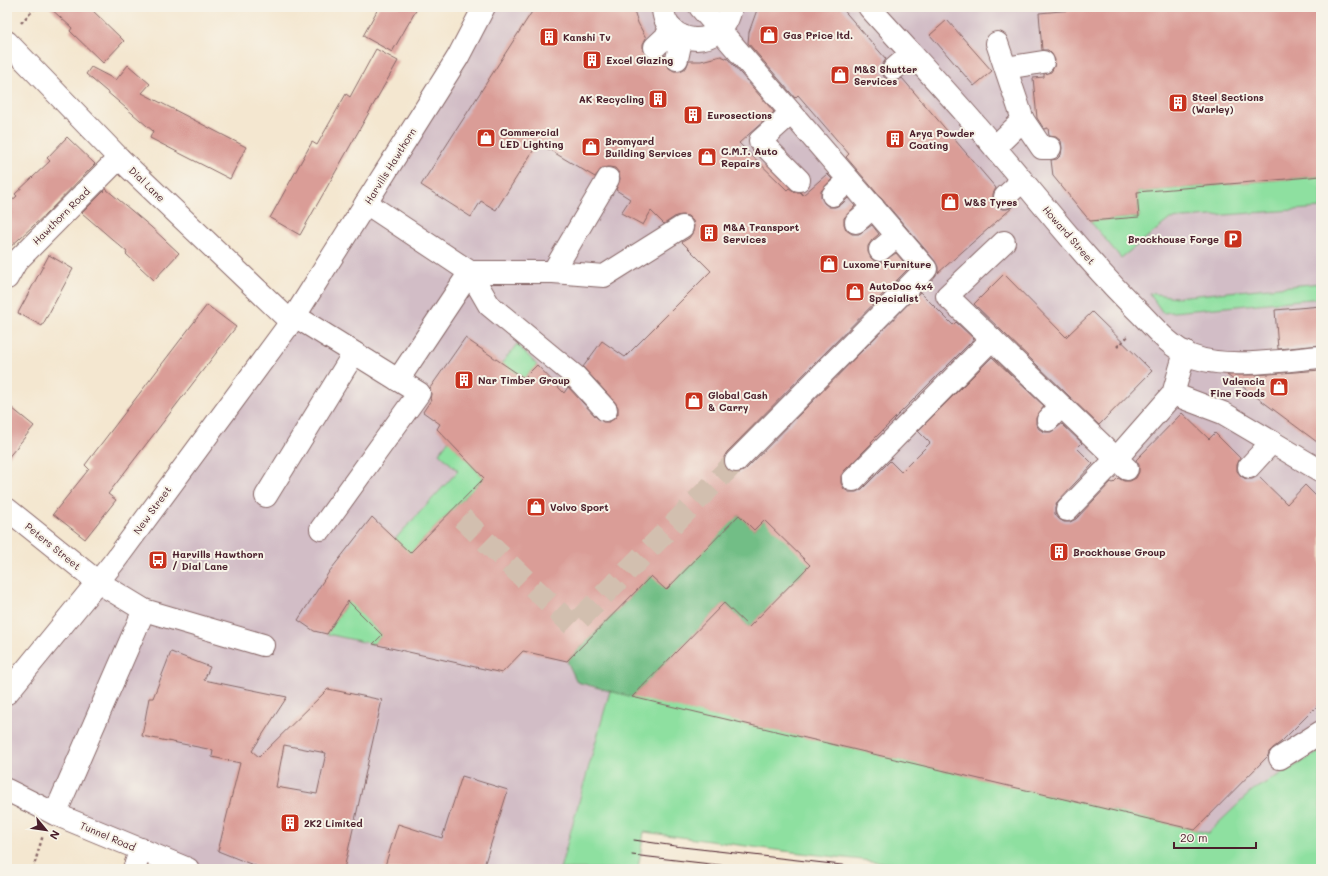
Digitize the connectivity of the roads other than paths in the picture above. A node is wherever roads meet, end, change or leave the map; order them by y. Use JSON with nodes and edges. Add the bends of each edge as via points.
{"nodes":[{"id":1,"x":484,"y":7,"type":"edge"},
{"id":2,"x":663,"y":7,"type":"edge"},
{"id":3,"x":700,"y":7,"type":"edge"},
{"id":4,"x":731,"y":7,"type":"edge"},
{"id":5,"x":869,"y":7,"type":"edge"},
{"id":6,"x":720,"y":30,"type":"junction"},
{"id":7,"x":678,"y":33,"type":"junction"},
{"id":8,"x":7,"y":42,"type":"edge"},
{"id":9,"x":997,"y":43,"type":"dead end"},
{"id":10,"x":655,"y":47,"type":"dead end"},
{"id":11,"x":911,"y":54,"type":"junction"},
{"id":12,"x":677,"y":59,"type":"dead end"},
{"id":13,"x":1043,"y":62,"type":"dead end"},
{"id":14,"x":1006,"y":68,"type":"junction"},
{"id":15,"x":894,"y":69,"type":"dead end"},
{"id":16,"x":791,"y":113,"type":"junction"},
{"id":17,"x":1023,"y":120,"type":"junction"},
{"id":18,"x":995,"y":147,"type":"junction"},
{"id":19,"x":1050,"y":148,"type":"dead end"},
{"id":20,"x":119,"y":158,"type":"junction"},
{"id":21,"x":608,"y":179,"type":"dead end"},
{"id":22,"x":799,"y":180,"type":"dead end"},
{"id":23,"x":849,"y":180,"type":"junction"},
{"id":24,"x":1022,"y":181,"type":"junction"},
{"id":25,"x":834,"y":195,"type":"dead end"},
{"id":26,"x":1005,"y":197,"type":"dead end"},
{"id":27,"x":366,"y":203,"type":"junction"},
{"id":28,"x":873,"y":207,"type":"junction"},
{"id":29,"x":856,"y":222,"type":"dead end"},
{"id":30,"x":682,"y":227,"type":"dead end"},
{"id":31,"x":897,"y":236,"type":"junction"},
{"id":32,"x":1004,"y":242,"type":"dead end"},
{"id":33,"x":880,"y":250,"type":"dead end"},
{"id":34,"x":470,"y":272,"type":"junction"},
{"id":35,"x":553,"y":272,"type":"junction"},
{"id":36,"x":7,"y":278,"type":"edge"},
{"id":37,"x":293,"y":319,"type":"junction"},
{"id":38,"x":992,"y":339,"type":"junction"},
{"id":39,"x":1185,"y":352,"type":"junction"},
{"id":40,"x":354,"y":353,"type":"junction"},
{"id":41,"x":1321,"y":357,"type":"edge"},
{"id":42,"x":398,"y":380,"type":"junction"},
{"id":43,"x":1173,"y":394,"type":"junction"},
{"id":44,"x":606,"y":410,"type":"dead end"},
{"id":45,"x":1272,"y":442,"type":"junction"},
{"id":46,"x":736,"y":461,"type":"tunnel mouth"},
{"id":47,"x":1121,"y":464,"type":"junction"},
{"id":48,"x":1249,"y":467,"type":"dead end"},
{"id":49,"x":1321,"y":471,"type":"edge"},
{"id":50,"x":853,"y":480,"type":"dead end"},
{"id":51,"x":266,"y":496,"type":"dead end"},
{"id":52,"x":7,"y":509,"type":"edge"},
{"id":53,"x":1067,"y":510,"type":"dead end"},
{"id":54,"x":321,"y":529,"type":"dead end"},
{"id":55,"x":98,"y":582,"type":"junction"},
{"id":56,"x":144,"y":610,"type":"junction"},
{"id":57,"x":262,"y":645,"type":"dead end"},
{"id":58,"x":7,"y":693,"type":"edge"},
{"id":59,"x":1321,"y":732,"type":"edge"},
{"id":60,"x":1280,"y":758,"type":"dead end"},
{"id":61,"x":7,"y":790,"type":"edge"},
{"id":62,"x":55,"y":814,"type":"junction"},
{"id":63,"x":138,"y":859,"type":"edge"},
{"id":64,"x":188,"y":869,"type":"edge"}],
"edges":[{"from":1,"to":27,"type":"street","name":"Harvills Hawthorn","via":[[458,57]]},
{"from":2,"to":7,"type":"street","via":[[666,21]]},
{"from":3,"to":6,"type":"street"},
{"from":4,"to":6,"type":"street","via":[[728,19]]},
{"from":5,"to":11,"type":"street","name":"Howard Street"},
{"from":6,"to":7,"type":"street","via":[[704,39],[692,39]]},
{"from":6,"to":16,"type":"street","via":[[748,74]]},
{"from":7,"to":10,"type":"street"},
{"from":7,"to":12,"type":"street"},
{"from":8,"to":20,"type":"street","name":"Dial Lane"},
{"from":9,"to":14,"type":"street"},
{"from":11,"to":15,"type":"street"},
{"from":11,"to":18,"type":"street","name":"Howard Street"},
{"from":13,"to":14,"type":"street"},
{"from":14,"to":17,"type":"street"},
{"from":16,"to":22,"type":"street","via":[[760,141]]},
{"from":16,"to":23,"type":"street","via":[[820,133],[839,155]]},
{"from":17,"to":18,"type":"street"},
{"from":17,"to":19,"type":"street","via":[[1042,148]]},
{"from":18,"to":24,"type":"street","name":"Howard Street"},
{"from":20,"to":36,"type":"street","name":"Hawthorn Road","via":[[16,262]]},
{"from":20,"to":37,"type":"street","name":"Dial Lane"},
{"from":21,"to":35,"type":"street"},
{"from":23,"to":25,"type":"street"},
{"from":23,"to":28,"type":"street"},
{"from":24,"to":26,"type":"street"},
{"from":24,"to":39,"type":"street","name":"Howard Street","via":[[1128,302],[1167,340]]},
{"from":27,"to":34,"type":"street"},
{"from":27,"to":37,"type":"street","name":"Harvills Hawthorn"},
{"from":28,"to":29,"type":"street"},
{"from":28,"to":31,"type":"street"},
{"from":30,"to":35,"type":"street","via":[[604,276]]},
{"from":31,"to":33,"type":"street"},
{"from":31,"to":46,"type":"street","via":[[932,263]]},
{"from":32,"to":38,"type":"street","via":[[942,301]]},
{"from":34,"to":35,"type":"street"},
{"from":34,"to":42,"type":"street"},
{"from":34,"to":44,"type":"street","via":[[488,305],[575,376]]},
{"from":37,"to":40,"type":"street","name":"Dial Lane"},
{"from":37,"to":55,"type":"street","name":"New Street"},
{"from":38,"to":47,"type":"street","via":[[1055,413]]},
{"from":38,"to":50,"type":"street"},
{"from":39,"to":41,"type":"street","name":"Howard Street","via":[[1204,360],[1274,365]]},
{"from":39,"to":43,"type":"street"},
{"from":40,"to":42,"type":"street","name":"Dial Lane"},
{"from":40,"to":51,"type":"street"},
{"from":42,"to":54,"type":"street","name":"Dial Lane","via":[[419,393]]},
{"from":43,"to":45,"type":"street","via":[[1223,413]]},
{"from":43,"to":47,"type":"street"},
{"from":45,"to":48,"type":"street"},
{"from":45,"to":49,"type":"street"},
{"from":47,"to":53,"type":"street"},
{"from":52,"to":55,"type":"street","name":"Peters Street"},
{"from":55,"to":56,"type":"street","name":"Peters Street"},
{"from":55,"to":58,"type":"street","name":"New Street"},
{"from":56,"to":57,"type":"street","name":"Peters Street"},
{"from":56,"to":62,"type":"street"},
{"from":59,"to":60,"type":"street"},
{"from":61,"to":62,"type":"street","name":"Tunnel Road"},
{"from":62,"to":63,"type":"street","name":"Tunnel Road"},
{"from":63,"to":64,"type":"street","name":"Tunnel Road"}]}
